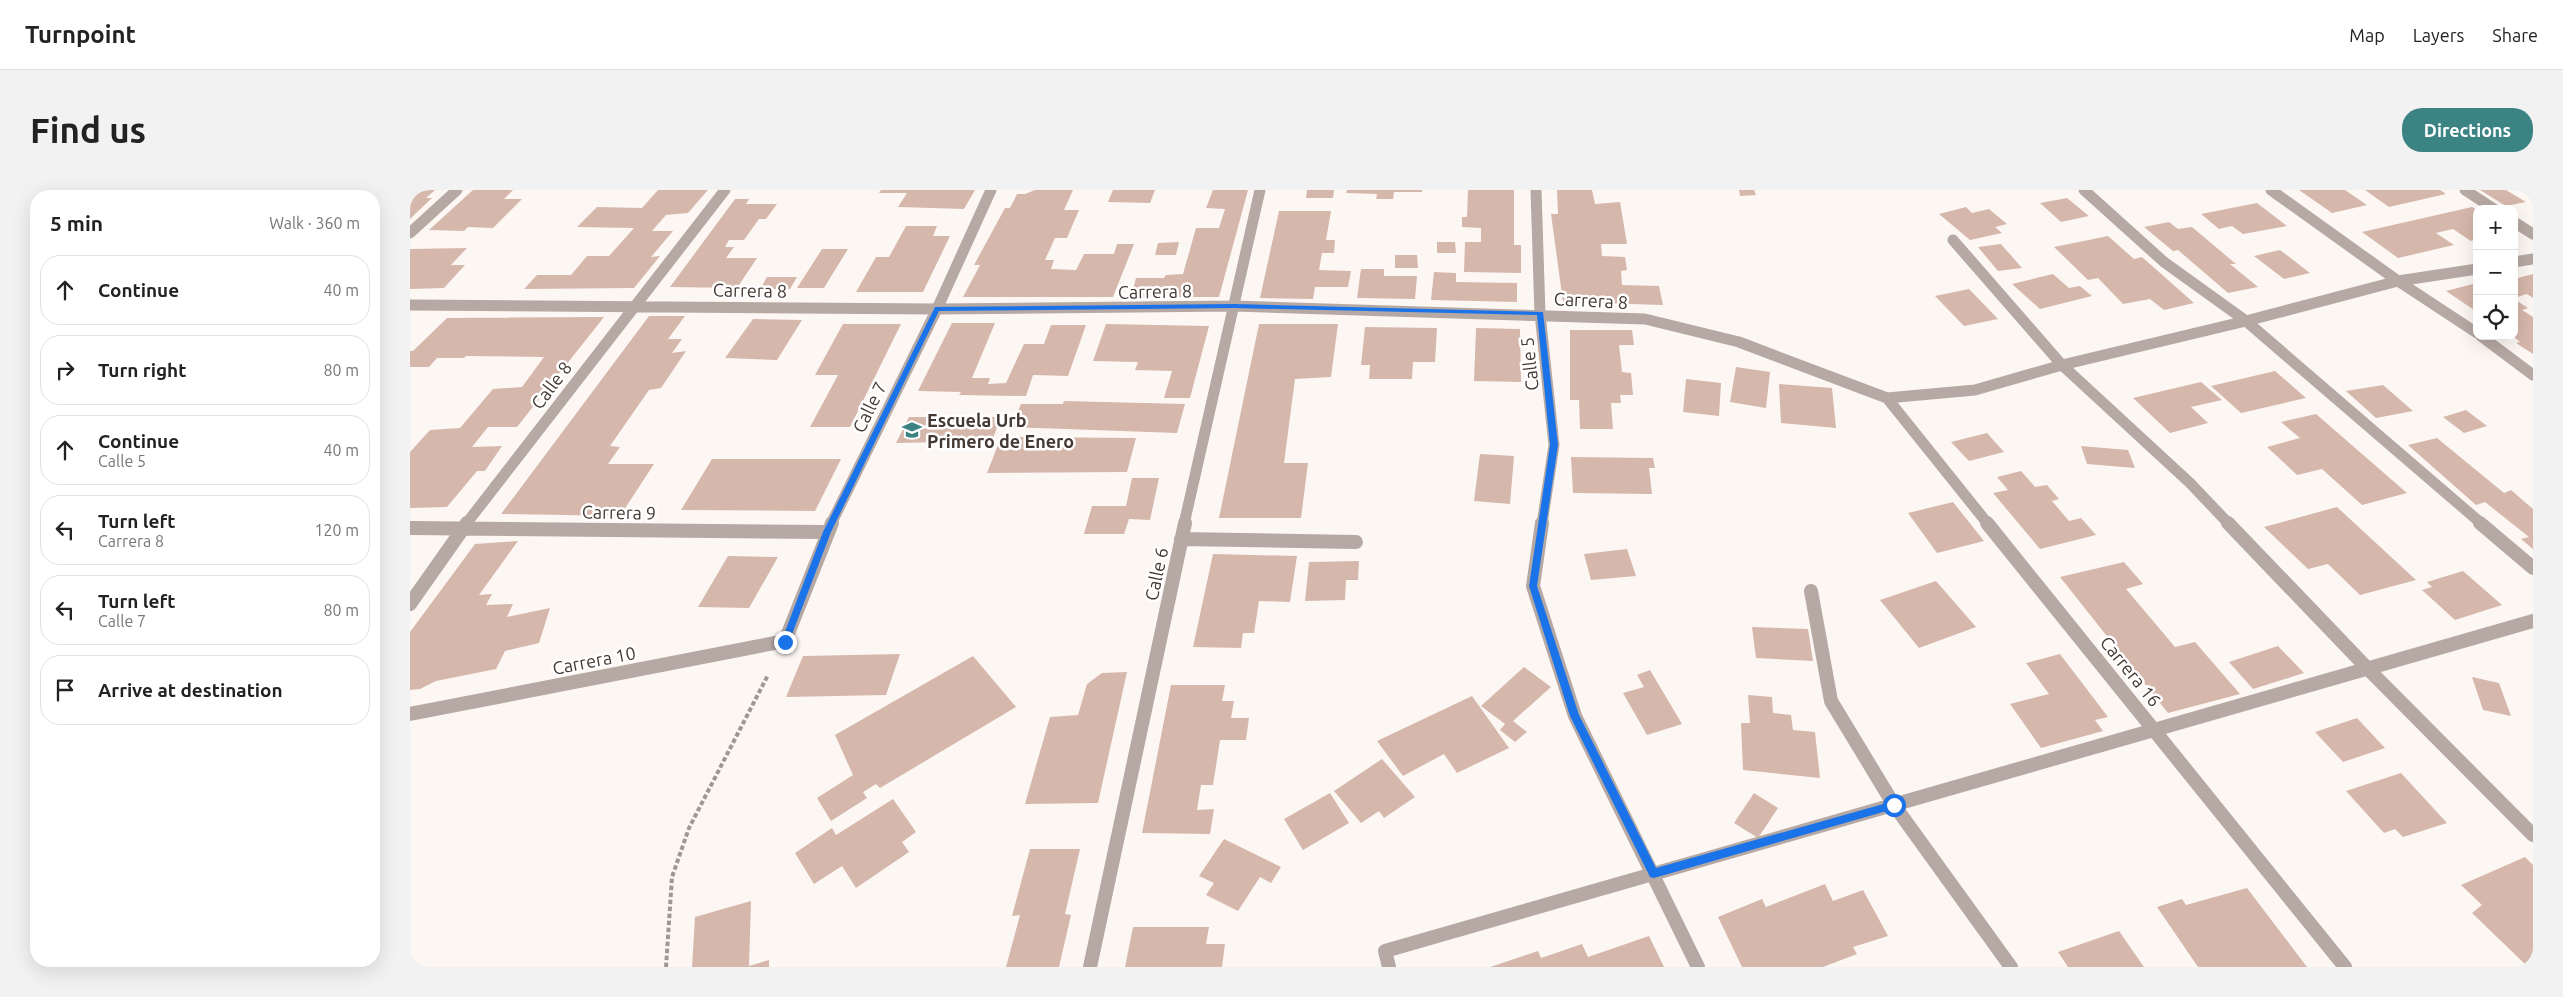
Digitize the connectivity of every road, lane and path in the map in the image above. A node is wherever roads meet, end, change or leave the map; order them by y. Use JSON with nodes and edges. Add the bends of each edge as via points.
{"nodes":[{"id":1,"x":457,"y":190,"type":"edge"},
{"id":2,"x":725,"y":190,"type":"edge"},
{"id":3,"x":991,"y":190,"type":"edge"},
{"id":4,"x":1260,"y":190,"type":"edge"},
{"id":5,"x":1536,"y":190,"type":"edge"},
{"id":6,"x":2084,"y":190,"type":"edge"},
{"id":7,"x":2271,"y":190,"type":"edge"},
{"id":8,"x":2465,"y":190,"type":"edge"},
{"id":9,"x":2488,"y":205,"type":"edge"},
{"id":10,"x":2518,"y":225,"type":"edge"},
{"id":11,"x":410,"y":233,"type":"edge"},
{"id":12,"x":2533,"y":234,"type":"edge"},
{"id":13,"x":1953,"y":240,"type":"dead end"},
{"id":14,"x":2533,"y":259,"type":"edge"},
{"id":15,"x":2518,"y":261,"type":"edge"},
{"id":16,"x":2473,"y":269,"type":"edge"},
{"id":17,"x":2398,"y":282,"type":"junction"},
{"id":18,"x":410,"y":305,"type":"edge"},
{"id":19,"x":634,"y":305,"type":"junction"},
{"id":20,"x":1234,"y":306,"type":"junction"},
{"id":21,"x":937,"y":309,"type":"junction"},
{"id":22,"x":1540,"y":314,"type":"junction"},
{"id":23,"x":2246,"y":321,"type":"junction"},
{"id":24,"x":2473,"y":330,"type":"edge"},
{"id":25,"x":2486,"y":340,"type":"edge"},
{"id":26,"x":2062,"y":365,"type":"junction"},
{"id":27,"x":2533,"y":375,"type":"edge"},
{"id":28,"x":1887,"y":398,"type":"junction"},
{"id":29,"x":410,"y":528,"type":"edge"},
{"id":30,"x":463,"y":528,"type":"junction"},
{"id":31,"x":827,"y":532,"type":"junction"},
{"id":32,"x":1181,"y":539,"type":"junction"},
{"id":33,"x":1356,"y":542,"type":"dead end"},
{"id":34,"x":2533,"y":568,"type":"edge"},
{"id":35,"x":1811,"y":591,"type":"dead end"},
{"id":36,"x":410,"y":604,"type":"edge"},
{"id":37,"x":2533,"y":622,"type":"edge"},
{"id":38,"x":785,"y":642,"type":"junction"},
{"id":39,"x":2368,"y":669,"type":"junction"},
{"id":40,"x":410,"y":714,"type":"edge"},
{"id":41,"x":2154,"y":730,"type":"junction"},
{"id":42,"x":1894,"y":805,"type":"junction"},
{"id":43,"x":2533,"y":835,"type":"edge"},
{"id":44,"x":1654,"y":874,"type":"junction"},
{"id":45,"x":666,"y":967,"type":"edge"},
{"id":46,"x":1090,"y":967,"type":"edge"},
{"id":47,"x":1390,"y":967,"type":"edge"},
{"id":48,"x":1698,"y":967,"type":"edge"},
{"id":49,"x":2011,"y":967,"type":"edge"},
{"id":50,"x":2345,"y":967,"type":"edge"}],
"edges":[{"from":1,"to":11,"type":"street"},
{"from":2,"to":19,"type":"street","name":"Calle 8"},
{"from":3,"to":21,"type":"street","name":"Calle 7"},
{"from":4,"to":20,"type":"street","name":"Calle 6"},
{"from":5,"to":22,"type":"street","name":"Calle 5"},
{"from":6,"to":23,"type":"street","via":[[2164,262]]},
{"from":7,"to":17,"type":"street"},
{"from":8,"to":9,"type":"street"},
{"from":10,"to":12,"type":"street"},
{"from":13,"to":26,"type":"street"},
{"from":14,"to":15,"type":"street"},
{"from":16,"to":17,"type":"street"},
{"from":17,"to":23,"type":"street"},
{"from":17,"to":24,"type":"street"},
{"from":18,"to":19,"type":"street","name":"Carrera 8"},
{"from":19,"to":21,"type":"street","name":"Carrera 8"},
{"from":19,"to":30,"type":"street","name":"Calle 8"},
{"from":20,"to":21,"type":"street","name":"Carrera 8"},
{"from":20,"to":22,"type":"street","name":"Carrera 8"},
{"from":20,"to":32,"type":"street","name":"Calle 6"},
{"from":21,"to":31,"type":"street","name":"Calle 7"},
{"from":22,"to":28,"type":"street","name":"Carrera 8","via":[[1645,319],[1739,342]]},
{"from":22,"to":44,"type":"street","name":"Calle 5","via":[[1554,445],[1533,586],[1575,716]]},
{"from":23,"to":26,"type":"street"},
{"from":23,"to":34,"type":"street"},
{"from":25,"to":27,"type":"street"},
{"from":26,"to":28,"type":"street","via":[[1975,390]]},
{"from":26,"to":39,"type":"street","via":[[2190,484]]},
{"from":28,"to":41,"type":"street","name":"Carrera 16"},
{"from":29,"to":30,"type":"street","name":"Carrera 9"},
{"from":30,"to":31,"type":"street","name":"Carrera 9"},
{"from":30,"to":36,"type":"street","name":"Calle 8"},
{"from":31,"to":38,"type":"street","name":"Calle 7"},
{"from":32,"to":33,"type":"street"},
{"from":32,"to":46,"type":"street","name":"Calle 6"},
{"from":35,"to":42,"type":"street","via":[[1831,701]]},
{"from":37,"to":39,"type":"street"},
{"from":38,"to":40,"type":"street","name":"Carrera 10"},
{"from":38,"to":45,"type":"path","via":[[689,828],[672,877]]},
{"from":39,"to":41,"type":"street"},
{"from":39,"to":43,"type":"street"},
{"from":41,"to":42,"type":"street"},
{"from":41,"to":50,"type":"street","name":"Carrera 16"},
{"from":42,"to":44,"type":"street"},
{"from":42,"to":49,"type":"street"},
{"from":44,"to":47,"type":"street","via":[[1385,950]]},
{"from":44,"to":48,"type":"street","name":"Calle 5"}]}
